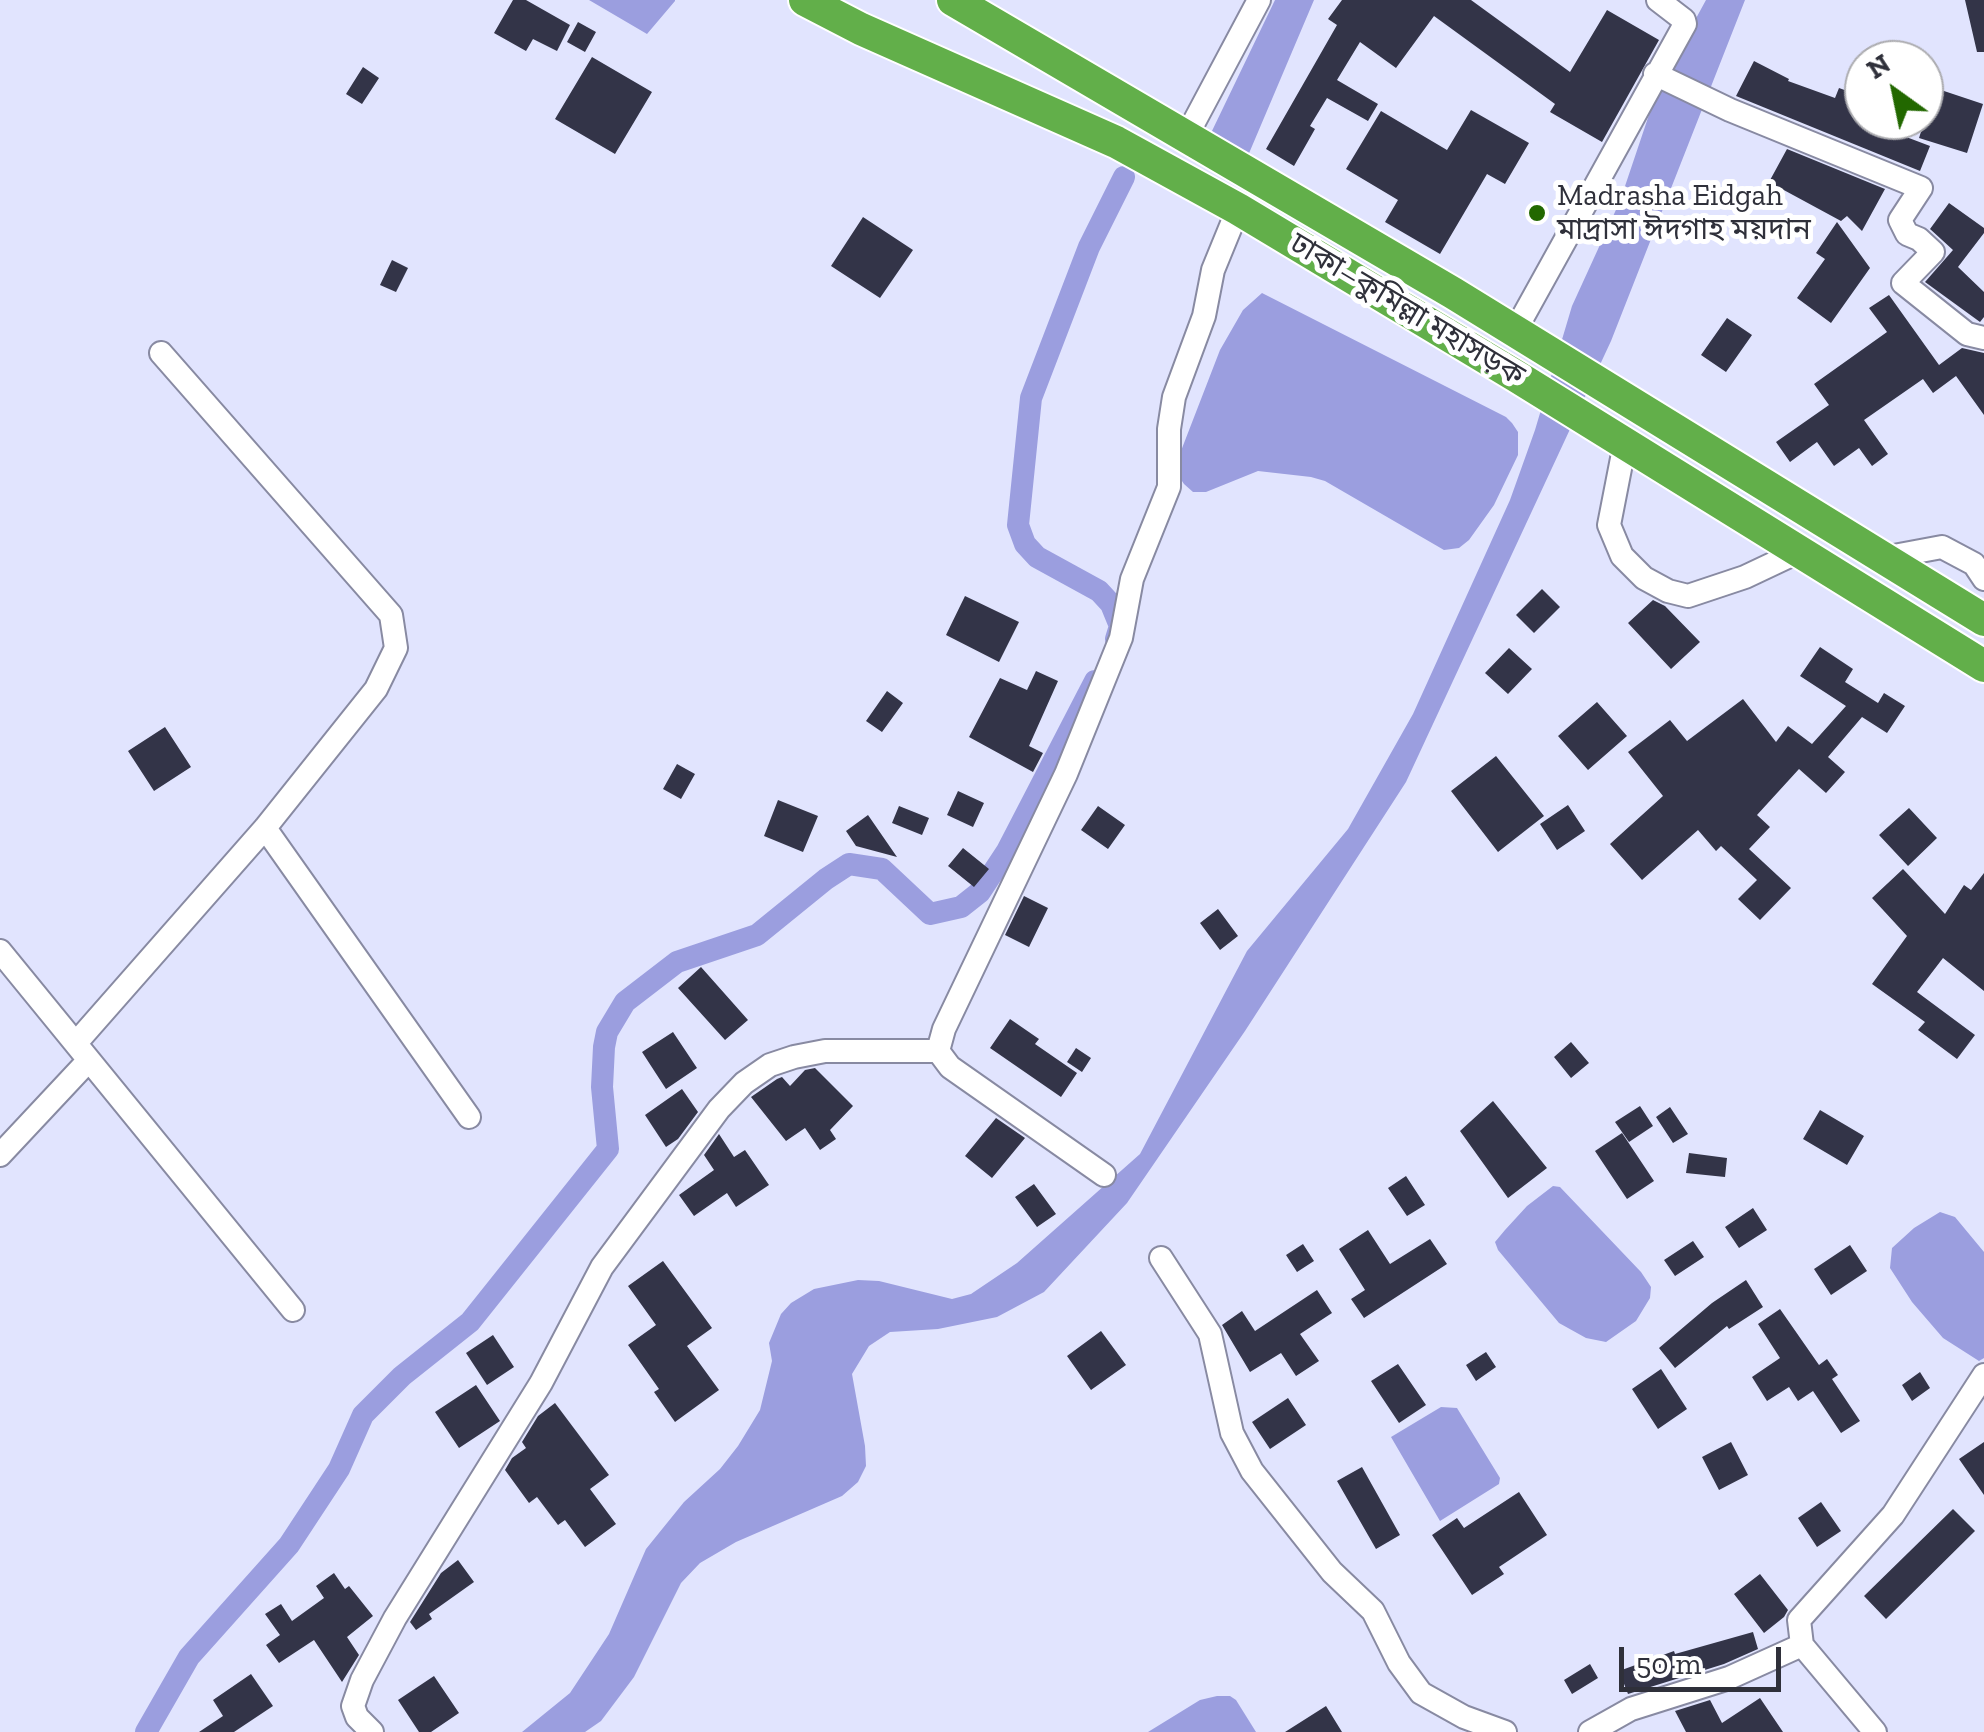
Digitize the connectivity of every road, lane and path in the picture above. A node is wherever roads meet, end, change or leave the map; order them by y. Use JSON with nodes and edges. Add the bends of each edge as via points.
{"nodes":[{"id":1,"x":804,"y":0,"type":"edge"},
{"id":2,"x":954,"y":0,"type":"edge"},
{"id":3,"x":1259,"y":0,"type":"edge"},
{"id":4,"x":1658,"y":0,"type":"edge"},
{"id":5,"x":1656,"y":74,"type":"junction"},
{"id":6,"x":1186,"y":138,"type":"junction"},
{"id":7,"x":1238,"y":208,"type":"junction"},
{"id":8,"x":1526,"y":338,"type":"junction"},
{"id":9,"x":1984,"y":338,"type":"edge"},
{"id":10,"x":162,"y":353,"type":"dead end"},
{"id":11,"x":1610,"y":435,"type":"junction"},
{"id":12,"x":1800,"y":551,"type":"junction"},
{"id":13,"x":1883,"y":558,"type":"junction"},
{"id":14,"x":1984,"y":579,"type":"edge"},
{"id":15,"x":1984,"y":620,"type":"edge"},
{"id":16,"x":1984,"y":666,"type":"edge"},
{"id":17,"x":265,"y":828,"type":"junction"},
{"id":18,"x":0,"y":951,"type":"edge"},
{"id":19,"x":938,"y":1051,"type":"junction"},
{"id":20,"x":83,"y":1052,"type":"junction"},
{"id":21,"x":470,"y":1116,"type":"dead end"},
{"id":22,"x":0,"y":1155,"type":"edge"},
{"id":23,"x":1104,"y":1175,"type":"dead end"},
{"id":24,"x":1160,"y":1258,"type":"dead end"},
{"id":25,"x":293,"y":1310,"type":"dead end"},
{"id":26,"x":1984,"y":1376,"type":"edge"},
{"id":27,"x":1802,"y":1644,"type":"junction"},
{"id":28,"x":372,"y":1732,"type":"edge"},
{"id":29,"x":1505,"y":1732,"type":"edge"},
{"id":30,"x":1590,"y":1732,"type":"edge"},
{"id":31,"x":1875,"y":1732,"type":"edge"}],
"edges":[{"from":1,"to":7,"type":"highway","name":"ঢাকা–কুমিল্লা মহাসড়ক","via":[[1116,142]]},
{"from":2,"to":6,"type":"highway","name":"ঢাকা–কুমিল্লা মহাসড়ক"},
{"from":3,"to":6,"type":"street"},
{"from":4,"to":5,"type":"street","via":[[1685,24]]},
{"from":5,"to":8,"type":"street"},
{"from":5,"to":9,"type":"street","via":[[1922,188],[1900,220],[1907,234],[1933,252],[1903,284],[1967,334]]},
{"from":6,"to":8,"type":"highway","name":"ঢাকা–কুমিল্লা মহাসড়ক"},
{"from":7,"to":11,"type":"highway","name":"ঢাকা–কুমিল্লা মহাসড়ক"},
{"from":7,"to":19,"type":"street","via":[[1174,397],[1169,487],[1132,580],[1121,638]]},
{"from":8,"to":13,"type":"highway","name":"ঢাকা–কুমিল্লা মহাসড়ক"},
{"from":10,"to":17,"type":"street","via":[[391,615],[396,648],[376,689]]},
{"from":11,"to":12,"type":"highway","name":"ঢাকা–কুমিল্লা মহাসড়ক"},
{"from":11,"to":12,"type":"street","via":[[1609,525],[1622,556],[1644,578],[1688,596]]},
{"from":12,"to":16,"type":"highway","name":"ঢাকা–কুমিল্লা মহাসড়ক"},
{"from":13,"to":14,"type":"street","via":[[1942,547],[1974,564]]},
{"from":13,"to":15,"type":"highway"},
{"from":17,"to":20,"type":"street"},
{"from":17,"to":21,"type":"street"},
{"from":18,"to":20,"type":"street"},
{"from":19,"to":23,"type":"street","via":[[950,1067]]},
{"from":19,"to":28,"type":"street","via":[[794,1057],[744,1083],[720,1109],[602,1267],[542,1383],[395,1618],[353,1706]]},
{"from":20,"to":22,"type":"street"},
{"from":20,"to":25,"type":"street"},
{"from":24,"to":29,"type":"street","via":[[1210,1334],[1232,1433],[1252,1471],[1332,1572],[1373,1611],[1421,1693]]},
{"from":26,"to":27,"type":"street","via":[[1892,1515],[1799,1620]]},
{"from":27,"to":30,"type":"street","via":[[1729,1678],[1631,1709]]},
{"from":27,"to":31,"type":"street"}]}
